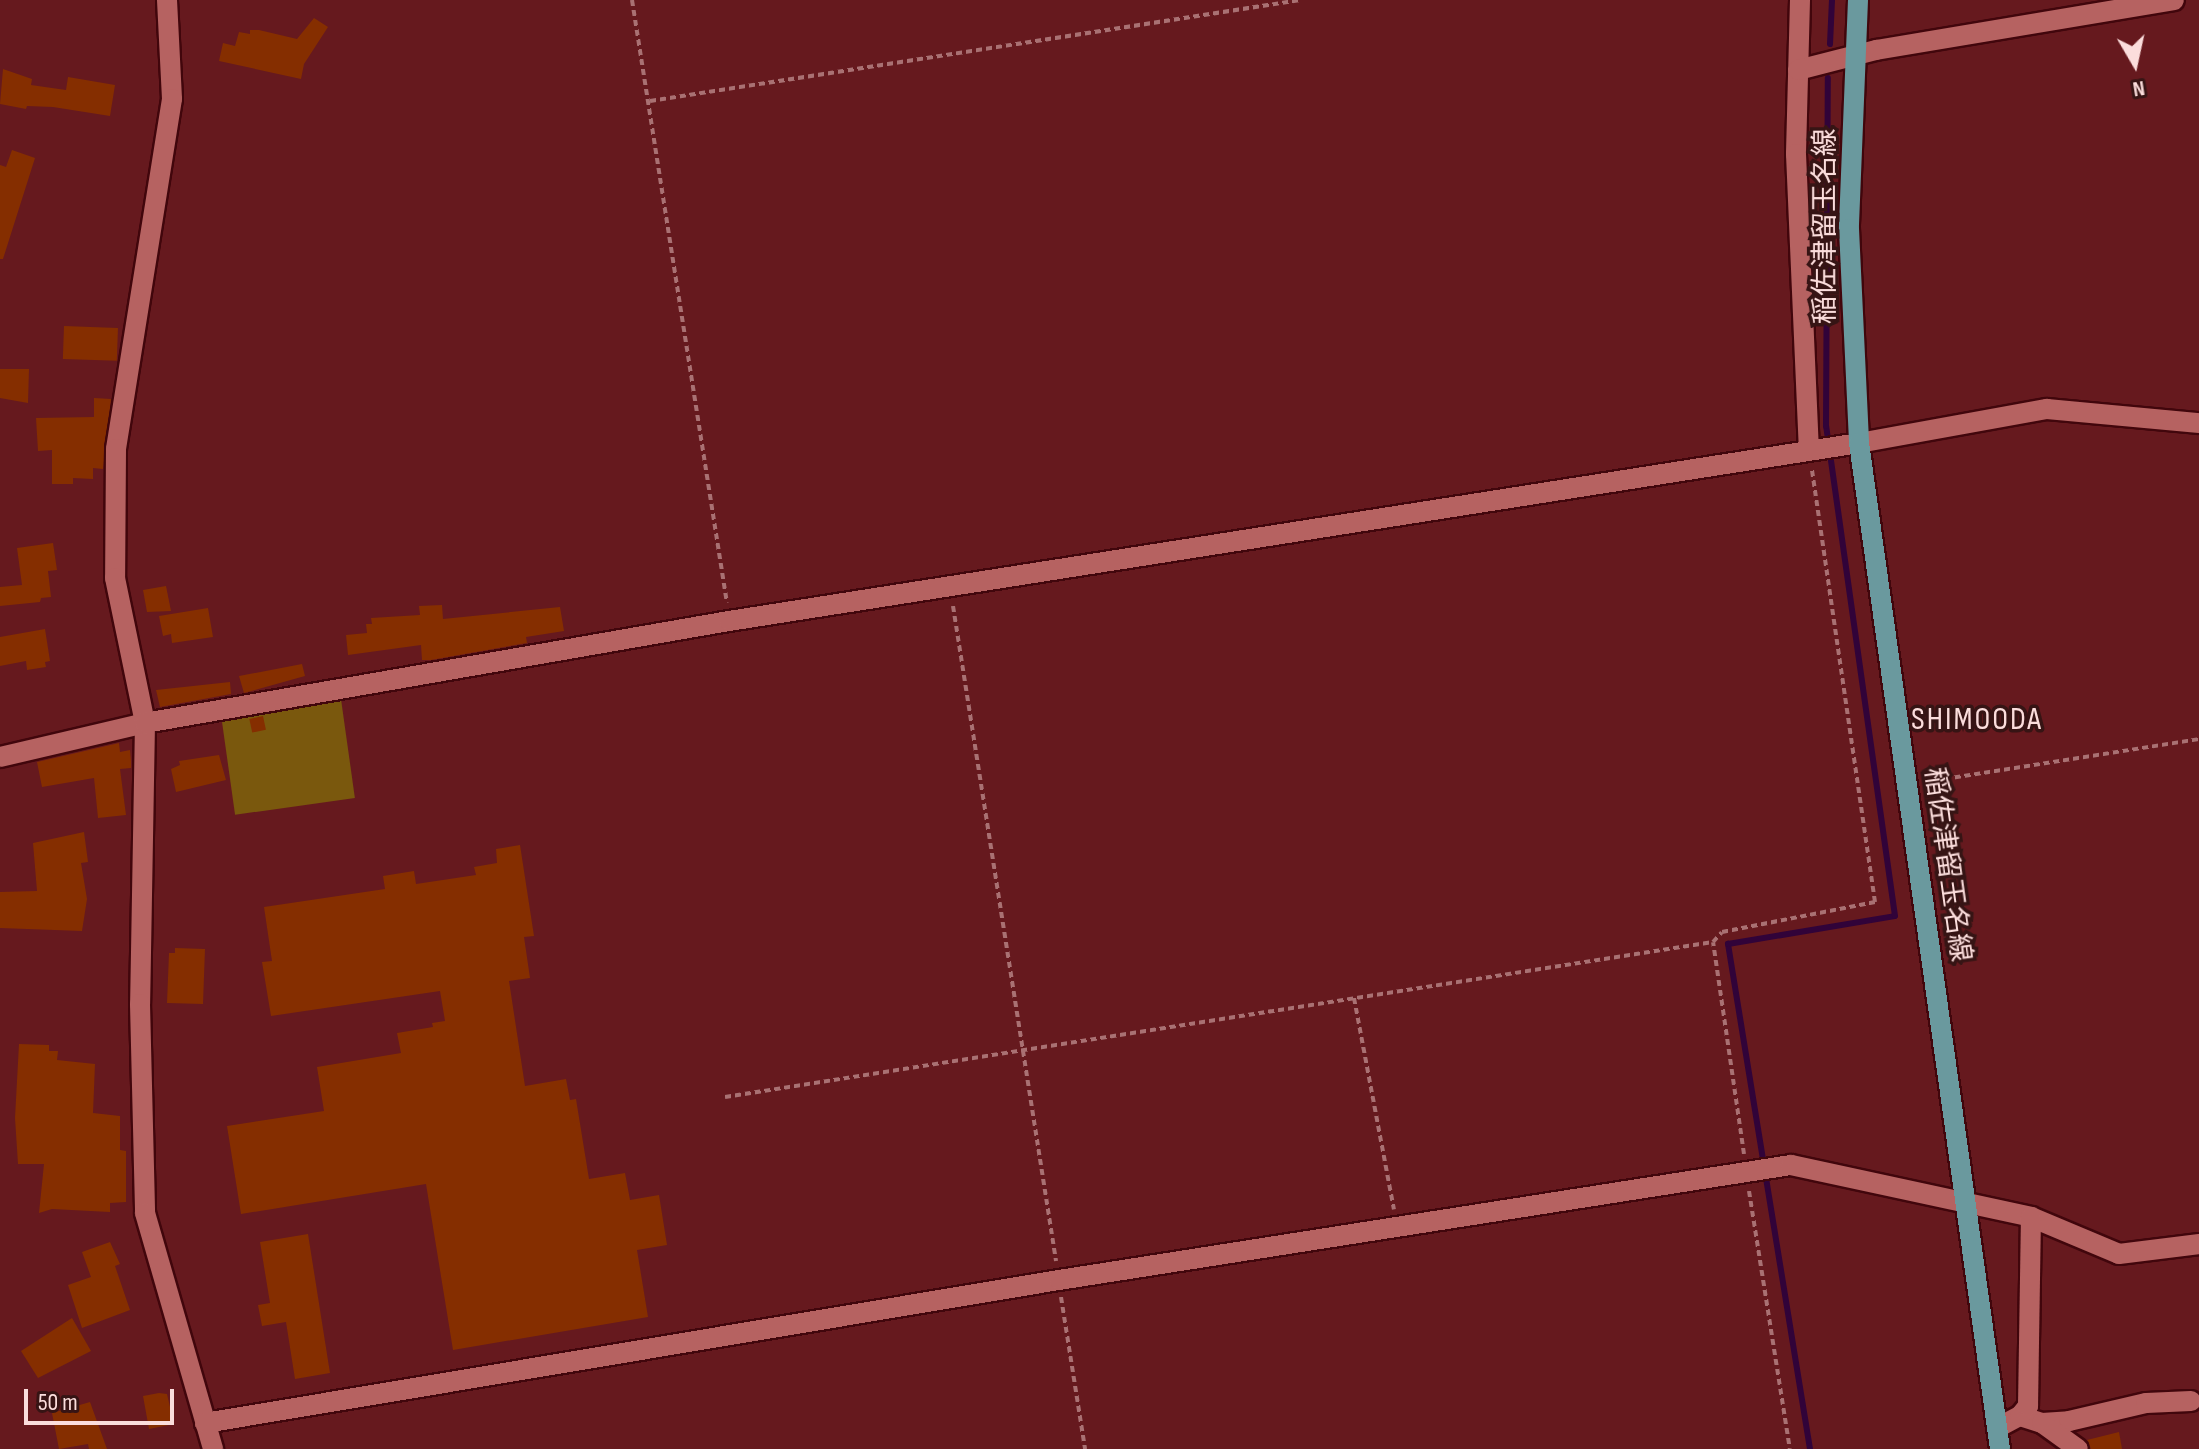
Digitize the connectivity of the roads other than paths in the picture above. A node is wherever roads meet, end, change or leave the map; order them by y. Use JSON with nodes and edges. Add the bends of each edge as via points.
{"nodes":[{"id":1,"x":167,"y":0,"type":"edge"},
{"id":2,"x":1800,"y":0,"type":"edge"},
{"id":3,"x":1858,"y":0,"type":"edge"},
{"id":4,"x":2174,"y":0,"type":"edge"},
{"id":5,"x":1855,"y":54,"type":"junction"},
{"id":6,"x":1798,"y":70,"type":"junction"},
{"id":7,"x":2199,"y":423,"type":"edge"},
{"id":8,"x":1856,"y":443,"type":"junction"},
{"id":9,"x":1809,"y":448,"type":"junction"},
{"id":10,"x":145,"y":723,"type":"junction"},
{"id":11,"x":0,"y":757,"type":"edge"},
{"id":12,"x":1965,"y":1203,"type":"junction"},
{"id":13,"x":2031,"y":1217,"type":"junction"},
{"id":14,"x":2199,"y":1244,"type":"edge"},
{"id":15,"x":2191,"y":1401,"type":"dead end"},
{"id":16,"x":2020,"y":1416,"type":"junction"},
{"id":17,"x":205,"y":1423,"type":"junction"},
{"id":18,"x":2042,"y":1423,"type":"junction"},
{"id":19,"x":1997,"y":1428,"type":"junction"},
{"id":20,"x":213,"y":1449,"type":"edge"},
{"id":21,"x":2000,"y":1449,"type":"edge"},
{"id":22,"x":2078,"y":1449,"type":"edge"}],
"edges":[{"from":1,"to":10,"type":"street","via":[[172,99],[116,449],[115,578]]},
{"from":2,"to":6,"type":"street"},
{"from":3,"to":5,"type":"main road","name":"稲佐津留玉名線"},
{"from":4,"to":5,"type":"street"},
{"from":5,"to":6,"type":"street"},
{"from":5,"to":8,"type":"main road","name":"稲佐津留玉名線","via":[[1849,229]]},
{"from":6,"to":9,"type":"street","via":[[1796,154]]},
{"from":7,"to":8,"type":"street","via":[[2047,409]]},
{"from":8,"to":9,"type":"street"},
{"from":8,"to":12,"type":"main road","name":"稲佐津留玉名線"},
{"from":9,"to":10,"type":"street","via":[[729,621]]},
{"from":10,"to":11,"type":"street"},
{"from":10,"to":17,"type":"street","via":[[140,1004],[145,1213]]},
{"from":12,"to":13,"type":"street"},
{"from":12,"to":17,"type":"street","via":[[1791,1165],[1059,1280]]},
{"from":12,"to":19,"type":"main road","name":"稲佐津留玉名線"},
{"from":13,"to":14,"type":"street","via":[[2119,1254]]},
{"from":13,"to":16,"type":"street","via":[[2028,1406]]},
{"from":15,"to":18,"type":"street","via":[[2146,1403]]},
{"from":16,"to":18,"type":"street"},
{"from":16,"to":19,"type":"street"},
{"from":17,"to":20,"type":"street"},
{"from":18,"to":22,"type":"street"},
{"from":19,"to":21,"type":"main road","name":"稲佐津留玉名線"}]}
